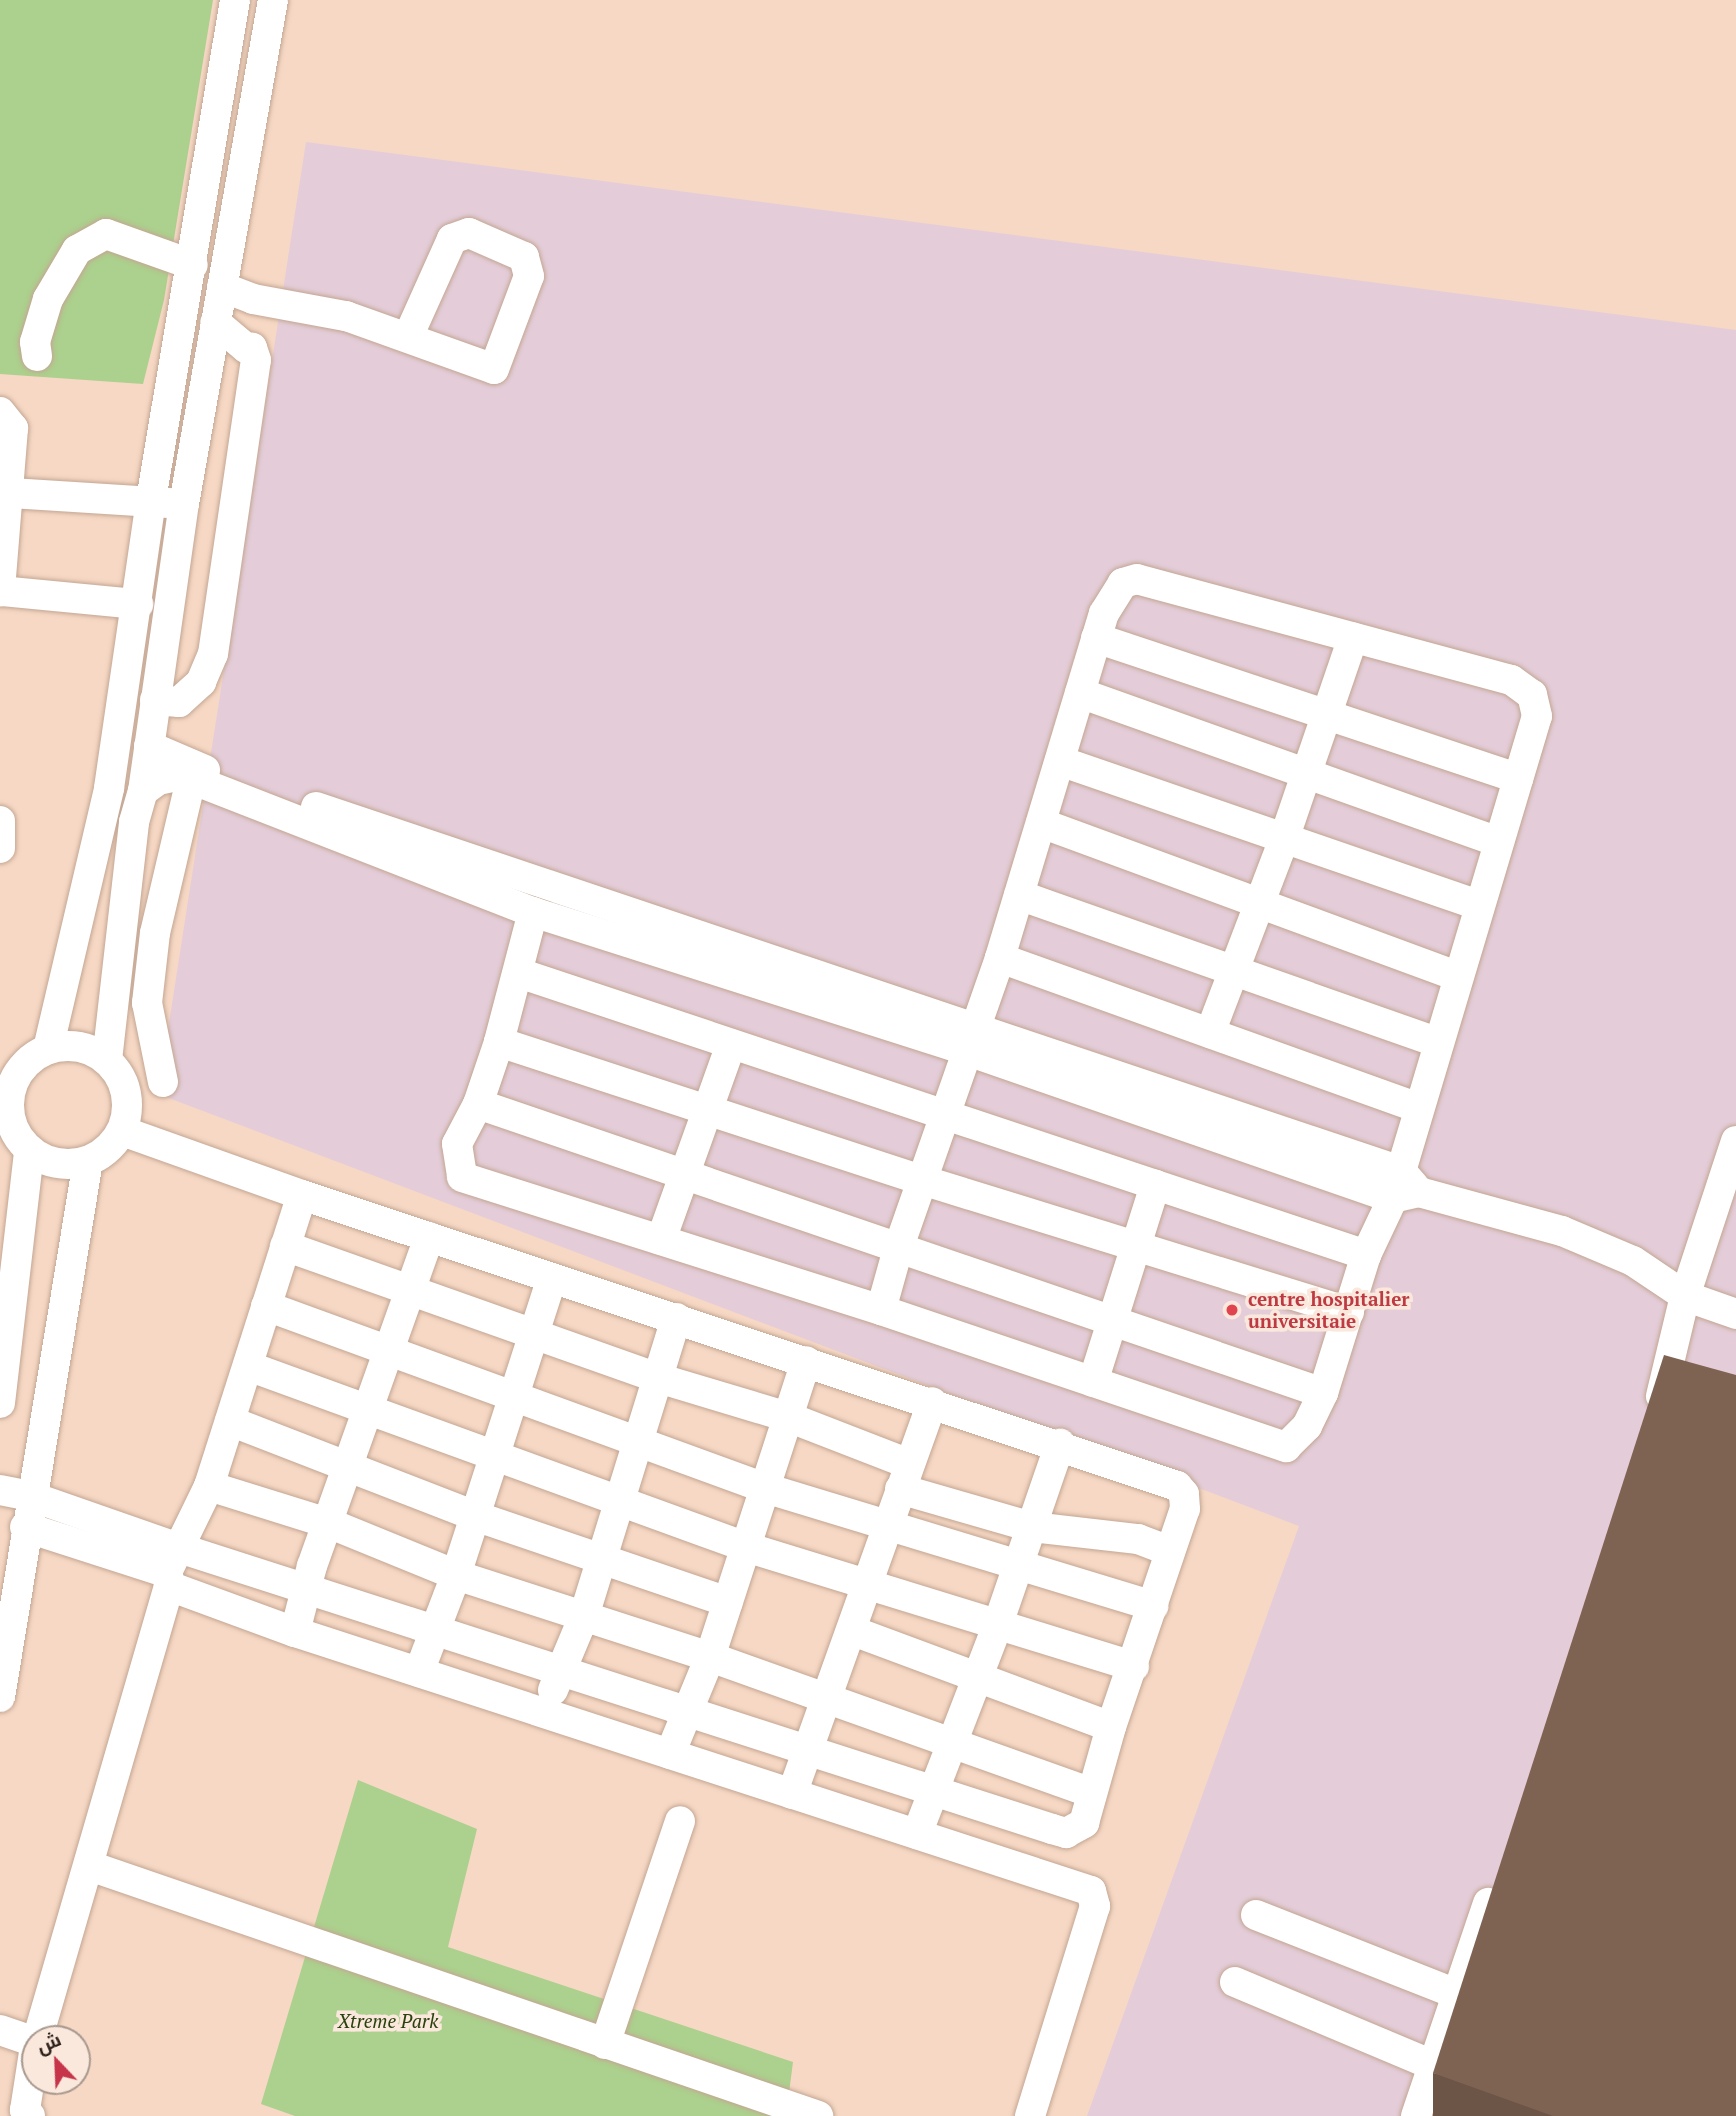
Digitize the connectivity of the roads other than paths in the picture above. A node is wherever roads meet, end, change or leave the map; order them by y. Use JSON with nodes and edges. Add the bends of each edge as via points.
{"nodes":[{"id":1,"x":235,"y":0,"type":"edge"},
{"id":2,"x":273,"y":0,"type":"edge"},
{"id":3,"x":193,"y":265,"type":"junction"},
{"id":4,"x":222,"y":287,"type":"junction"},
{"id":5,"x":215,"y":322,"type":"junction"},
{"id":6,"x":408,"y":337,"type":"junction"},
{"id":7,"x":37,"y":356,"type":"dead end"},
{"id":8,"x":0,"y":412,"type":"edge"},
{"id":9,"x":10,"y":493,"type":"junction"},
{"id":10,"x":151,"y":500,"type":"junction"},
{"id":11,"x":184,"y":504,"type":"junction"},
{"id":12,"x":1,"y":591,"type":"edge"},
{"id":13,"x":138,"y":604,"type":"junction"},
{"id":14,"x":1096,"y":638,"type":"junction"},
{"id":15,"x":1353,"y":638,"type":"junction"},
{"id":16,"x":1080,"y":693,"type":"junction"},
{"id":17,"x":155,"y":700,"type":"junction"},
{"id":18,"x":1324,"y":714,"type":"junction"},
{"id":19,"x":149,"y":746,"type":"junction"},
{"id":20,"x":1059,"y":761,"type":"junction"},
{"id":21,"x":1306,"y":773,"type":"junction"},
{"id":22,"x":1518,"y":778,"type":"junction"},
{"id":23,"x":191,"y":779,"type":"junction"},
{"id":24,"x":143,"y":791,"type":"junction"},
{"id":25,"x":283,"y":805,"type":"junction"},
{"id":26,"x":0,"y":821,"type":"edge"},
{"id":27,"x":1041,"y":823,"type":"junction"},
{"id":28,"x":1284,"y":839,"type":"junction"},
{"id":29,"x":1498,"y":842,"type":"junction"},
{"id":30,"x":0,"y":848,"type":"edge"},
{"id":31,"x":1019,"y":895,"type":"junction"},
{"id":32,"x":1258,"y":903,"type":"junction"},
{"id":33,"x":1479,"y":905,"type":"junction"},
{"id":34,"x":533,"y":912,"type":"junction"},
{"id":35,"x":1000,"y":958,"type":"junction"},
{"id":36,"x":1234,"y":971,"type":"junction"},
{"id":37,"x":519,"y":973,"type":"junction"},
{"id":38,"x":1457,"y":976,"type":"junction"},
{"id":39,"x":1210,"y":1034,"type":"junction"},
{"id":40,"x":972,"y":1041,"type":"junction"},
{"id":41,"x":499,"y":1042,"type":"junction"},
{"id":42,"x":1437,"y":1042,"type":"junction"},
{"id":43,"x":731,"y":1044,"type":"junction"},
{"id":44,"x":25,"y":1058,"type":"edge"},
{"id":45,"x":107,"y":1060,"type":"junction"},
{"id":46,"x":163,"y":1082,"type":"dead end"},
{"id":47,"x":478,"y":1104,"type":"junction"},
{"id":48,"x":1417,"y":1107,"type":"junction"},
{"id":49,"x":708,"y":1110,"type":"junction"},
{"id":50,"x":943,"y":1115,"type":"junction"},
{"id":51,"x":6,"y":1120,"type":"edge"},
{"id":52,"x":122,"y":1130,"type":"junction"},
{"id":53,"x":1736,"y":1141,"type":"edge"},
{"id":54,"x":29,"y":1151,"type":"junction"},
{"id":55,"x":88,"y":1161,"type":"junction"},
{"id":56,"x":685,"y":1175,"type":"junction"},
{"id":57,"x":922,"y":1180,"type":"junction"},
{"id":58,"x":1156,"y":1185,"type":"junction"},
{"id":59,"x":1404,"y":1187,"type":"junction"},
{"id":60,"x":302,"y":1195,"type":"junction"},
{"id":61,"x":429,"y":1237,"type":"junction"},
{"id":62,"x":661,"y":1240,"type":"junction"},
{"id":63,"x":285,"y":1246,"type":"junction"},
{"id":64,"x":1137,"y":1247,"type":"junction"},
{"id":65,"x":898,"y":1249,"type":"junction"},
{"id":66,"x":1366,"y":1255,"type":"junction"},
{"id":67,"x":552,"y":1278,"type":"junction"},
{"id":68,"x":410,"y":1293,"type":"junction"},
{"id":69,"x":1685,"y":1296,"type":"junction"},
{"id":70,"x":266,"y":1306,"type":"junction"},
{"id":71,"x":881,"y":1310,"type":"junction"},
{"id":72,"x":1349,"y":1312,"type":"junction"},
{"id":73,"x":1736,"y":1314,"type":"edge"},
{"id":74,"x":676,"y":1318,"type":"junction"},
{"id":75,"x":1114,"y":1322,"type":"junction"},
{"id":76,"x":534,"y":1335,"type":"junction"},
{"id":77,"x":390,"y":1351,"type":"junction"},
{"id":78,"x":806,"y":1361,"type":"junction"},
{"id":79,"x":248,"y":1366,"type":"junction"},
{"id":80,"x":658,"y":1378,"type":"junction"},
{"id":81,"x":1093,"y":1382,"type":"junction"},
{"id":82,"x":1323,"y":1393,"type":"junction"},
{"id":83,"x":514,"y":1397,"type":"junction"},
{"id":84,"x":932,"y":1402,"type":"junction"},
{"id":85,"x":0,"y":1403,"type":"edge"},
{"id":86,"x":1667,"y":1406,"type":"edge"},
{"id":87,"x":369,"y":1412,"type":"junction"},
{"id":88,"x":788,"y":1417,"type":"junction"},
{"id":89,"x":230,"y":1421,"type":"junction"},
{"id":90,"x":1060,"y":1444,"type":"junction"},
{"id":91,"x":637,"y":1445,"type":"junction"},
{"id":92,"x":494,"y":1458,"type":"junction"},
{"id":93,"x":349,"y":1470,"type":"junction"},
{"id":94,"x":905,"y":1477,"type":"junction"},
{"id":95,"x":209,"y":1486,"type":"junction"},
{"id":96,"x":765,"y":1488,"type":"junction"},
{"id":97,"x":0,"y":1490,"type":"edge"},
{"id":98,"x":30,"y":1496,"type":"junction"},
{"id":99,"x":620,"y":1500,"type":"junction"},
{"id":100,"x":475,"y":1516,"type":"junction"},
{"id":101,"x":331,"y":1524,"type":"junction"},
{"id":102,"x":888,"y":1525,"type":"junction"},
{"id":103,"x":25,"y":1527,"type":"junction"},
{"id":104,"x":1032,"y":1527,"type":"junction"},
{"id":105,"x":746,"y":1547,"type":"junction"},
{"id":106,"x":1168,"y":1551,"type":"junction"},
{"id":107,"x":602,"y":1557,"type":"junction"},
{"id":108,"x":1017,"y":1563,"type":"junction"},
{"id":109,"x":171,"y":1569,"type":"junction"},
{"id":110,"x":456,"y":1575,"type":"junction"},
{"id":111,"x":870,"y":1585,"type":"junction"},
{"id":112,"x":306,"y":1589,"type":"junction"},
{"id":113,"x":728,"y":1602,"type":"junction"},
{"id":114,"x":1153,"y":1606,"type":"junction"},
{"id":115,"x":584,"y":1616,"type":"junction"},
{"id":116,"x":997,"y":1626,"type":"junction"},
{"id":117,"x":435,"y":1631,"type":"junction"},
{"id":118,"x":853,"y":1631,"type":"junction"},
{"id":119,"x":295,"y":1632,"type":"junction"},
{"id":120,"x":710,"y":1657,"type":"junction"},
{"id":121,"x":1134,"y":1667,"type":"junction"},
{"id":122,"x":419,"y":1672,"type":"junction"},
{"id":123,"x":562,"y":1672,"type":"junction"},
{"id":124,"x":975,"y":1677,"type":"junction"},
{"id":125,"x":0,"y":1698,"type":"edge"},
{"id":126,"x":828,"y":1701,"type":"junction"},
{"id":127,"x":542,"y":1712,"type":"junction"},
{"id":128,"x":686,"y":1712,"type":"junction"},
{"id":129,"x":1111,"y":1727,"type":"junction"},
{"id":130,"x":950,"y":1740,"type":"junction"},
{"id":131,"x":809,"y":1751,"type":"junction"},
{"id":132,"x":670,"y":1754,"type":"junction"},
{"id":133,"x":932,"y":1791,"type":"junction"},
{"id":134,"x":1091,"y":1793,"type":"junction"},
{"id":135,"x":792,"y":1794,"type":"junction"},
{"id":136,"x":680,"y":1821,"type":"dead end"},
{"id":137,"x":917,"y":1834,"type":"junction"},
{"id":138,"x":90,"y":1866,"type":"junction"},
{"id":139,"x":1497,"y":1877,"type":"edge"},
{"id":140,"x":1256,"y":1915,"type":"dead end"},
{"id":141,"x":1235,"y":1982,"type":"dead end"},
{"id":142,"x":1457,"y":1994,"type":"junction"},
{"id":143,"x":41,"y":2025,"type":"edge"},
{"id":144,"x":0,"y":2030,"type":"edge"},
{"id":145,"x":21,"y":2038,"type":"edge"},
{"id":146,"x":605,"y":2044,"type":"junction"},
{"id":147,"x":1430,"y":2064,"type":"junction"},
{"id":148,"x":27,"y":2095,"type":"edge"},
{"id":149,"x":30,"y":2116,"type":"edge"},
{"id":150,"x":818,"y":2116,"type":"edge"},
{"id":151,"x":1030,"y":2116,"type":"edge"},
{"id":152,"x":1416,"y":2116,"type":"edge"}],
"edges":[{"from":1,"to":3,"type":"street"},
{"from":2,"to":4,"type":"street"},
{"from":3,"to":7,"type":"street","via":[[106,234],[77,250],[48,299],[35,342]]},
{"from":3,"to":10,"type":"street"},
{"from":4,"to":5,"type":"street"},
{"from":4,"to":6,"type":"street","via":[[253,299],[346,316]]},
{"from":5,"to":11,"type":"street"},
{"from":5,"to":17,"type":"street","via":[[252,348],[256,360],[213,654],[201,682],[179,702]]},
{"from":6,"to":6,"type":"street","via":[[494,369],[528,276],[524,257],[469,233],[452,239]]},
{"from":8,"to":9,"type":"street","via":[[13,428]]},
{"from":9,"to":10,"type":"street","via":[[103,502]]},
{"from":9,"to":12,"type":"street"},
{"from":10,"to":11,"type":"street"},
{"from":10,"to":13,"type":"street"},
{"from":11,"to":17,"type":"street"},
{"from":12,"to":13,"type":"street"},
{"from":13,"to":44,"type":"street","via":[[109,789]]},
{"from":14,"to":15,"type":"street","via":[[1104,613],[1124,583],[1137,579]]},
{"from":14,"to":16,"type":"street"},
{"from":14,"to":18,"type":"street"},
{"from":15,"to":18,"type":"street"},
{"from":15,"to":22,"type":"street","via":[[1511,680],[1532,695],[1537,716]]},
{"from":16,"to":20,"type":"street"},
{"from":16,"to":21,"type":"street"},
{"from":17,"to":19,"type":"street"},
{"from":18,"to":21,"type":"street"},
{"from":18,"to":22,"type":"street"},
{"from":19,"to":24,"type":"street"},
{"from":19,"to":25,"type":"street"},
{"from":20,"to":27,"type":"street"},
{"from":20,"to":28,"type":"street"},
{"from":21,"to":28,"type":"street"},
{"from":21,"to":29,"type":"street"},
{"from":22,"to":29,"type":"street"},
{"from":23,"to":24,"type":"street","via":[[158,780]]},
{"from":23,"to":25,"type":"street"},
{"from":23,"to":46,"type":"street","via":[[155,933],[147,1003]]},
{"from":24,"to":45,"type":"street","via":[[134,822]]},
{"from":25,"to":34,"type":"street"},
{"from":25,"to":40,"type":"street"},
{"from":26,"to":30,"type":"street"},
{"from":27,"to":31,"type":"street"},
{"from":27,"to":32,"type":"street"},
{"from":28,"to":32,"type":"street"},
{"from":28,"to":33,"type":"street"},
{"from":29,"to":33,"type":"street"},
{"from":31,"to":35,"type":"street"},
{"from":31,"to":36,"type":"street"},
{"from":32,"to":36,"type":"street"},
{"from":32,"to":38,"type":"street"},
{"from":33,"to":38,"type":"street"},
{"from":34,"to":37,"type":"street"},
{"from":34,"to":40,"type":"street"},
{"from":35,"to":39,"type":"street"},
{"from":35,"to":40,"type":"street"},
{"from":36,"to":39,"type":"street"},
{"from":36,"to":42,"type":"street"},
{"from":37,"to":41,"type":"street"},
{"from":37,"to":43,"type":"street"},
{"from":38,"to":42,"type":"street"},
{"from":39,"to":48,"type":"street"},
{"from":40,"to":50,"type":"street"},
{"from":40,"to":59,"type":"street"},
{"from":41,"to":47,"type":"street"},
{"from":41,"to":49,"type":"street"},
{"from":42,"to":48,"type":"street"},
{"from":43,"to":49,"type":"street"},
{"from":43,"to":50,"type":"street"},
{"from":44,"to":45,"type":"street","via":[[79,1046]]},
{"from":44,"to":51,"type":"street","via":[[9,1094]]},
{"from":45,"to":52,"type":"street","via":[[127,1093]]},
{"from":47,"to":56,"type":"street"},
{"from":47,"to":62,"type":"street","via":[[457,1144],[462,1177]]},
{"from":48,"to":59,"type":"street"},
{"from":49,"to":56,"type":"street"},
{"from":49,"to":57,"type":"street"},
{"from":50,"to":57,"type":"street"},
{"from":50,"to":58,"type":"street"},
{"from":51,"to":54,"type":"street"},
{"from":52,"to":55,"type":"street","via":[[102,1154]]},
{"from":52,"to":60,"type":"street"},
{"from":53,"to":69,"type":"street"},
{"from":54,"to":55,"type":"street","via":[[57,1164]]},
{"from":54,"to":85,"type":"street"},
{"from":55,"to":98,"type":"street"},
{"from":56,"to":62,"type":"street"},
{"from":56,"to":65,"type":"street"},
{"from":57,"to":64,"type":"street"},
{"from":57,"to":65,"type":"street"},
{"from":58,"to":64,"type":"street"},
{"from":58,"to":66,"type":"street"},
{"from":59,"to":66,"type":"street"},
{"from":59,"to":69,"type":"street","via":[[1562,1231],[1633,1261]]},
{"from":60,"to":61,"type":"street"},
{"from":60,"to":63,"type":"street"},
{"from":61,"to":67,"type":"street"},
{"from":61,"to":68,"type":"street"},
{"from":62,"to":71,"type":"street"},
{"from":63,"to":68,"type":"street"},
{"from":63,"to":70,"type":"street"},
{"from":64,"to":72,"type":"street"},
{"from":64,"to":75,"type":"street"},
{"from":65,"to":71,"type":"street"},
{"from":65,"to":75,"type":"street"},
{"from":66,"to":72,"type":"street"},
{"from":67,"to":74,"type":"street"},
{"from":67,"to":76,"type":"street"},
{"from":68,"to":76,"type":"street"},
{"from":68,"to":77,"type":"street"},
{"from":69,"to":73,"type":"street"},
{"from":69,"to":86,"type":"street"},
{"from":70,"to":77,"type":"street"},
{"from":70,"to":79,"type":"street"},
{"from":71,"to":81,"type":"street"},
{"from":72,"to":82,"type":"street"},
{"from":74,"to":78,"type":"street"},
{"from":74,"to":80,"type":"street"},
{"from":75,"to":81,"type":"street"},
{"from":75,"to":82,"type":"street"},
{"from":76,"to":80,"type":"street"},
{"from":76,"to":83,"type":"street"},
{"from":77,"to":83,"type":"street"},
{"from":77,"to":87,"type":"street"},
{"from":78,"to":84,"type":"street"},
{"from":78,"to":88,"type":"street"},
{"from":79,"to":87,"type":"street"},
{"from":79,"to":89,"type":"street"},
{"from":80,"to":88,"type":"street"},
{"from":80,"to":91,"type":"street"},
{"from":81,"to":82,"type":"street","via":[[1286,1447],[1307,1426]]},
{"from":83,"to":91,"type":"street"},
{"from":83,"to":92,"type":"street"},
{"from":84,"to":90,"type":"street"},
{"from":84,"to":94,"type":"street"},
{"from":87,"to":92,"type":"street"},
{"from":87,"to":93,"type":"street"},
{"from":88,"to":94,"type":"street"},
{"from":88,"to":96,"type":"street"},
{"from":89,"to":93,"type":"street"},
{"from":89,"to":95,"type":"street"},
{"from":90,"to":104,"type":"street"},
{"from":90,"to":106,"type":"street","via":[[1177,1486],[1184,1494],[1185,1509]]},
{"from":91,"to":96,"type":"street"},
{"from":91,"to":99,"type":"street"},
{"from":92,"to":99,"type":"street"},
{"from":92,"to":100,"type":"street"},
{"from":93,"to":100,"type":"street"},
{"from":93,"to":101,"type":"street"},
{"from":94,"to":102,"type":"street"},
{"from":94,"to":104,"type":"street"},
{"from":95,"to":101,"type":"street"},
{"from":95,"to":109,"type":"street"},
{"from":96,"to":102,"type":"street"},
{"from":96,"to":105,"type":"street"},
{"from":97,"to":98,"type":"street"},
{"from":98,"to":103,"type":"street"},
{"from":98,"to":109,"type":"street"},
{"from":99,"to":105,"type":"street"},
{"from":99,"to":107,"type":"street"},
{"from":100,"to":107,"type":"street"},
{"from":100,"to":110,"type":"street"},
{"from":101,"to":110,"type":"street"},
{"from":101,"to":112,"type":"street"},
{"from":102,"to":108,"type":"street"},
{"from":102,"to":111,"type":"street"},
{"from":103,"to":109,"type":"street"},
{"from":103,"to":125,"type":"street"},
{"from":104,"to":106,"type":"street","via":[[1138,1539]]},
{"from":104,"to":108,"type":"street"},
{"from":105,"to":111,"type":"street"},
{"from":105,"to":113,"type":"street"},
{"from":106,"to":114,"type":"street"},
{"from":107,"to":113,"type":"street"},
{"from":107,"to":115,"type":"street"},
{"from":108,"to":114,"type":"street"},
{"from":108,"to":116,"type":"street"},
{"from":109,"to":112,"type":"street"},
{"from":109,"to":119,"type":"street"},
{"from":109,"to":138,"type":"street"},
{"from":110,"to":115,"type":"street"},
{"from":110,"to":117,"type":"street"},
{"from":111,"to":116,"type":"street"},
{"from":111,"to":118,"type":"street"},
{"from":112,"to":117,"type":"street"},
{"from":112,"to":119,"type":"street"},
{"from":113,"to":120,"type":"street"},
{"from":114,"to":121,"type":"street"},
{"from":115,"to":120,"type":"street"},
{"from":115,"to":123,"type":"street"},
{"from":116,"to":121,"type":"street"},
{"from":116,"to":124,"type":"street"},
{"from":117,"to":122,"type":"street"},
{"from":117,"to":123,"type":"street"},
{"from":118,"to":124,"type":"street"},
{"from":118,"to":126,"type":"street"},
{"from":119,"to":122,"type":"street"},
{"from":120,"to":126,"type":"street"},
{"from":120,"to":128,"type":"street"},
{"from":121,"to":129,"type":"street"},
{"from":122,"to":127,"type":"street"},
{"from":123,"to":127,"type":"street"},
{"from":123,"to":128,"type":"street"},
{"from":124,"to":129,"type":"street"},
{"from":124,"to":130,"type":"street"},
{"from":126,"to":130,"type":"street"},
{"from":126,"to":131,"type":"street"},
{"from":127,"to":132,"type":"street"},
{"from":128,"to":131,"type":"street"},
{"from":128,"to":132,"type":"street"},
{"from":129,"to":134,"type":"street"},
{"from":130,"to":133,"type":"street"},
{"from":130,"to":134,"type":"street"},
{"from":131,"to":133,"type":"street"},
{"from":131,"to":135,"type":"street"},
{"from":132,"to":135,"type":"street"},
{"from":133,"to":134,"type":"street","via":[[1066,1833],[1084,1823]]},
{"from":133,"to":137,"type":"street"},
{"from":135,"to":137,"type":"street"},
{"from":136,"to":146,"type":"street"},
{"from":137,"to":151,"type":"street","via":[[1091,1891],[1095,1906]]},
{"from":138,"to":143,"type":"street"},
{"from":138,"to":146,"type":"street"},
{"from":139,"to":142,"type":"street"},
{"from":140,"to":142,"type":"street"},
{"from":141,"to":147,"type":"street"},
{"from":142,"to":147,"type":"street"},
{"from":144,"to":145,"type":"street"},
{"from":146,"to":150,"type":"street"},
{"from":147,"to":152,"type":"street"},
{"from":148,"to":149,"type":"street","via":[[25,2110]]}]}
